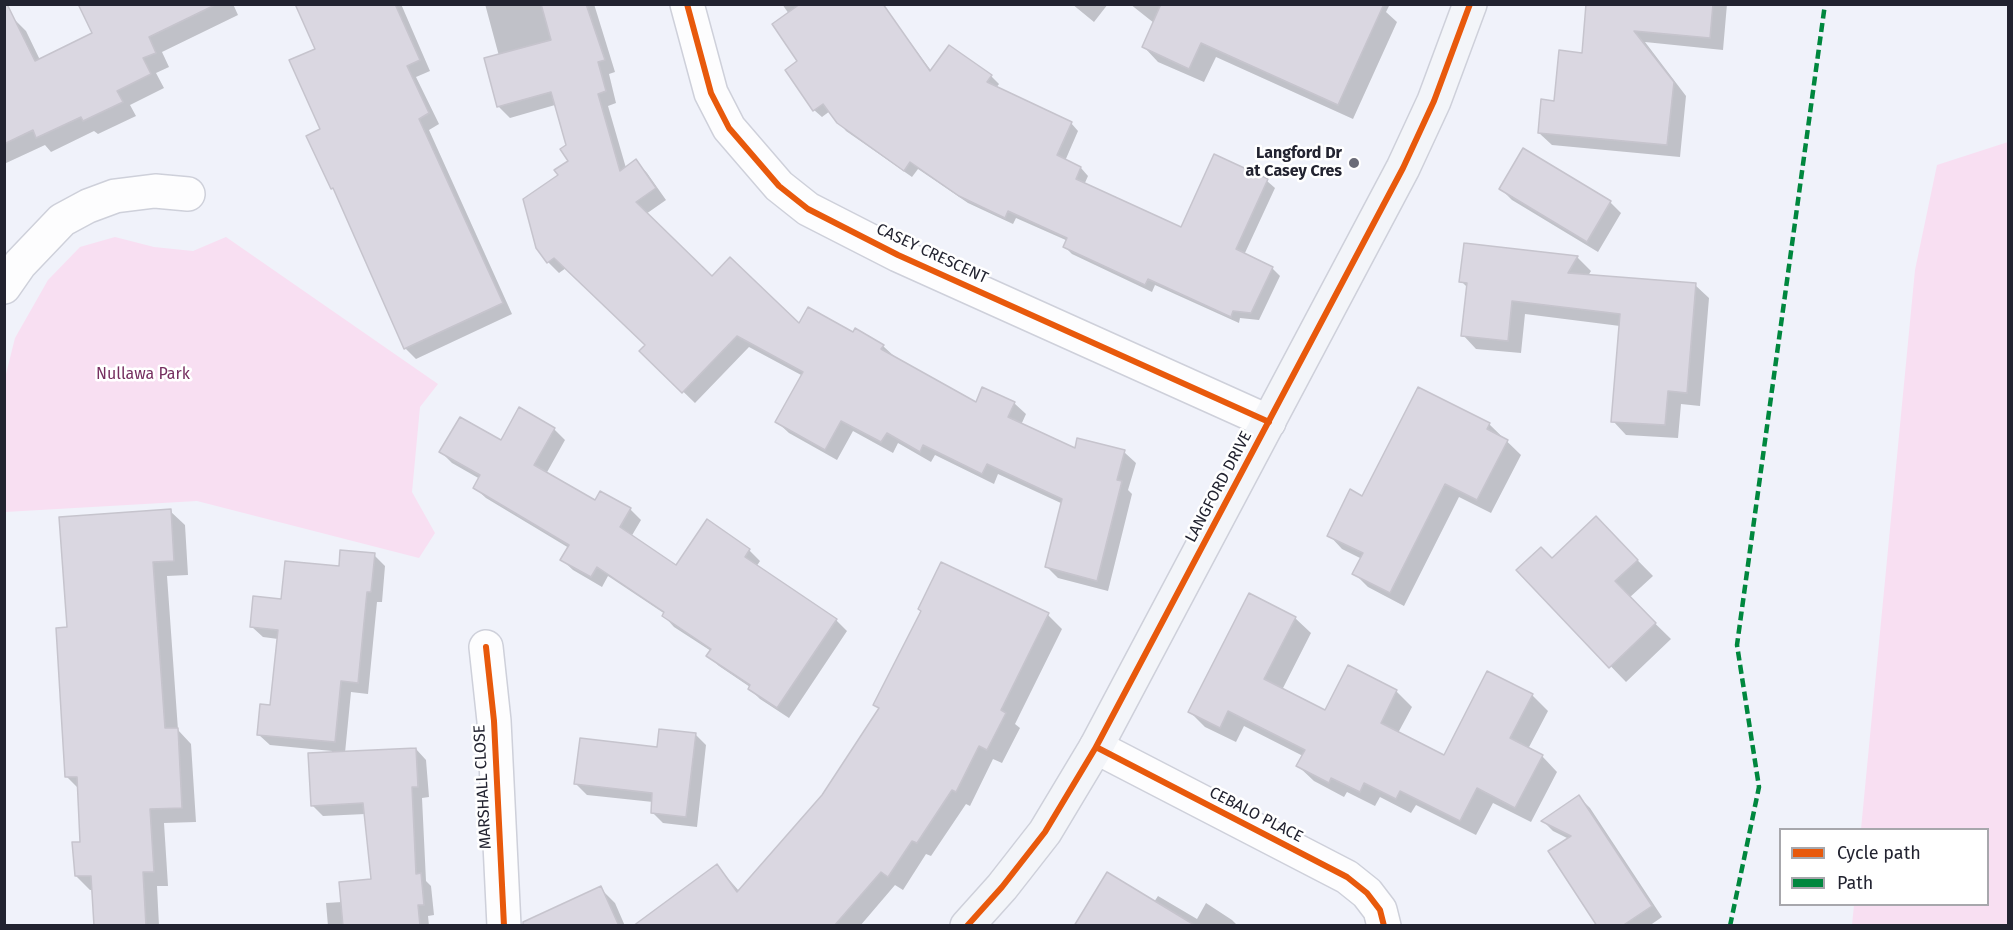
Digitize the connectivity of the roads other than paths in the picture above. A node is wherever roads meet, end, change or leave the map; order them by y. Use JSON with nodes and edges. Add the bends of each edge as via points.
{"nodes":[{"id":1,"x":687,"y":4,"type":"edge"},
{"id":2,"x":1470,"y":4,"type":"edge"},
{"id":3,"x":188,"y":194,"type":"dead end"},
{"id":4,"x":4,"y":287,"type":"edge"},
{"id":5,"x":1269,"y":422,"type":"junction"},
{"id":6,"x":486,"y":647,"type":"dead end"},
{"id":7,"x":1096,"y":747,"type":"junction"},
{"id":8,"x":504,"y":926,"type":"edge"},
{"id":9,"x":967,"y":926,"type":"edge"},
{"id":10,"x":1384,"y":926,"type":"edge"}],
"edges":[{"from":1,"to":5,"type":"street","name":"CASEY CRESCENT","via":[[711,93],[729,128],[779,186],[808,209],[898,255]]},
{"from":2,"to":5,"type":"street","name":"LANGFORD DRIVE","via":[[1434,101],[1407,159]]},
{"from":3,"to":4,"type":"street","via":[[155,191],[115,196],[88,206],[62,220]]},
{"from":5,"to":7,"type":"street","name":"LANGFORD DRIVE"},
{"from":6,"to":8,"type":"street","name":"MARSHALL CLOSE","via":[[494,721]]},
{"from":7,"to":9,"type":"street","name":"LANGFORD DRIVE","via":[[1045,832]]},
{"from":7,"to":10,"type":"street","name":"CEBALO PLACE","via":[[1347,877],[1380,910]]}]}
